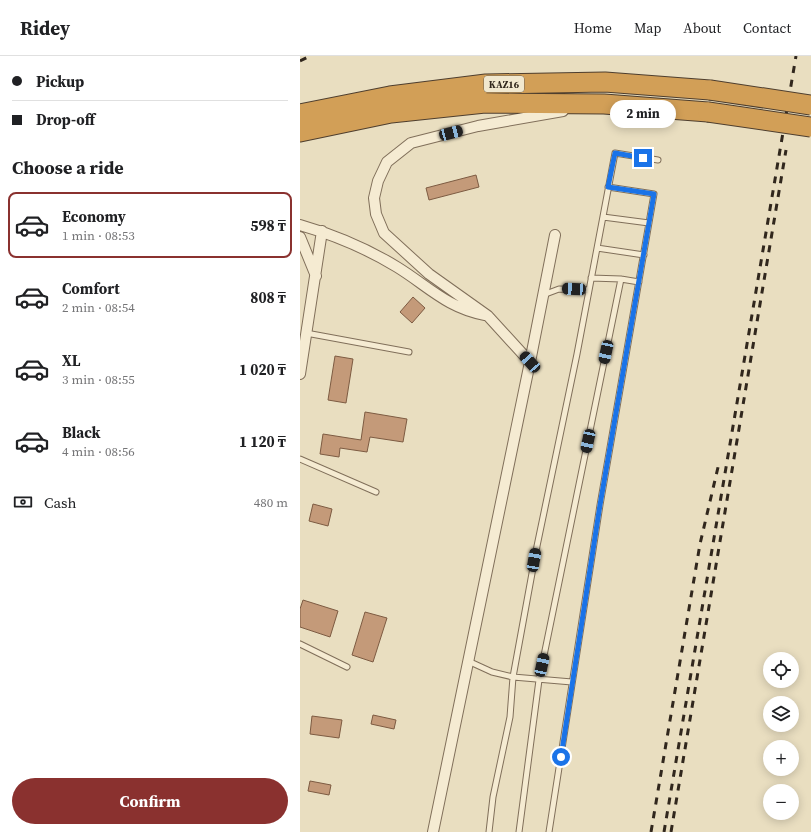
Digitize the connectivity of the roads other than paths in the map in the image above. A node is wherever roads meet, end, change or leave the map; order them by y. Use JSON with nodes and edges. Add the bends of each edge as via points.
{"nodes":[{"id":1,"x":604,"y":104,"type":"junction"},
{"id":2,"x":811,"y":105,"type":"edge"},
{"id":3,"x":300,"y":114,"type":"edge"},
{"id":4,"x":811,"y":127,"type":"edge"},
{"id":5,"x":300,"y":132,"type":"edge"},
{"id":6,"x":658,"y":160,"type":"dead end"},
{"id":7,"x":608,"y":187,"type":"junction"},
{"id":8,"x":603,"y":217,"type":"junction"},
{"id":9,"x":649,"y":223,"type":"junction"},
{"id":10,"x":300,"y":225,"type":"edge"},
{"id":11,"x":322,"y":231,"type":"junction"},
{"id":12,"x":555,"y":235,"type":"dead end"},
{"id":13,"x":300,"y":237,"type":"edge"},
{"id":14,"x":597,"y":248,"type":"junction"},
{"id":15,"x":644,"y":255,"type":"junction"},
{"id":16,"x":316,"y":278,"type":"junction"},
{"id":17,"x":591,"y":278,"type":"junction"},
{"id":18,"x":621,"y":279,"type":"junction"},
{"id":19,"x":639,"y":282,"type":"junction"},
{"id":20,"x":589,"y":290,"type":"junction"},
{"id":21,"x":542,"y":295,"type":"junction"},
{"id":22,"x":488,"y":316,"type":"junction"},
{"id":23,"x":306,"y":333,"type":"junction"},
{"id":24,"x":409,"y":352,"type":"dead end"},
{"id":25,"x":530,"y":362,"type":"junction"},
{"id":26,"x":300,"y":374,"type":"edge"},
{"id":27,"x":300,"y":459,"type":"edge"},
{"id":28,"x":376,"y":492,"type":"dead end"},
{"id":29,"x":300,"y":644,"type":"edge"},
{"id":30,"x":468,"y":661,"type":"junction"},
{"id":31,"x":347,"y":667,"type":"dead end"},
{"id":32,"x":513,"y":677,"type":"junction"},
{"id":33,"x":539,"y":680,"type":"junction"},
{"id":34,"x":572,"y":682,"type":"junction"},
{"id":35,"x":433,"y":832,"type":"edge"},
{"id":36,"x":489,"y":832,"type":"edge"},
{"id":37,"x":519,"y":832,"type":"edge"},
{"id":38,"x":549,"y":832,"type":"edge"}],
"edges":[{"from":1,"to":4,"type":"highway","number":"KAZ16","bridge":true,"via":[[708,112]]},
{"from":1,"to":5,"type":"highway","number":"KAZ16","via":[[485,103],[391,113]]},
{"from":1,"to":22,"type":"street","via":[[478,126],[411,143],[387,162],[378,181],[374,198],[376,214],[384,233],[429,274]]},
{"from":2,"to":3,"type":"highway","number":"KAZ16","bridge":true,"via":[[710,90],[604,82],[486,84],[390,96]]},
{"from":6,"to":7,"type":"lane","via":[[615,153]]},
{"from":7,"to":8,"type":"lane"},
{"from":7,"to":9,"type":"lane","via":[[654,194]]},
{"from":8,"to":9,"type":"lane"},
{"from":8,"to":14,"type":"lane"},
{"from":9,"to":15,"type":"lane"},
{"from":10,"to":11,"type":"street"},
{"from":11,"to":16,"type":"street"},
{"from":11,"to":22,"type":"street","via":[[352,242],[398,268],[437,296],[473,313]]},
{"from":12,"to":21,"type":"street"},
{"from":13,"to":16,"type":"street"},
{"from":14,"to":15,"type":"lane"},
{"from":14,"to":17,"type":"lane"},
{"from":15,"to":19,"type":"lane"},
{"from":16,"to":23,"type":"street"},
{"from":17,"to":18,"type":"lane"},
{"from":17,"to":20,"type":"lane"},
{"from":18,"to":19,"type":"lane"},
{"from":18,"to":33,"type":"lane"},
{"from":19,"to":34,"type":"lane"},
{"from":20,"to":21,"type":"lane","via":[[560,288]]},
{"from":20,"to":32,"type":"lane"},
{"from":21,"to":25,"type":"street"},
{"from":22,"to":25,"type":"street"},
{"from":23,"to":24,"type":"lane"},
{"from":23,"to":26,"type":"street"},
{"from":25,"to":30,"type":"street"},
{"from":27,"to":28,"type":"lane"},
{"from":29,"to":31,"type":"lane"},
{"from":30,"to":32,"type":"lane","via":[[492,672]]},
{"from":30,"to":35,"type":"street"},
{"from":32,"to":33,"type":"lane"},
{"from":32,"to":36,"type":"lane","via":[[510,717],[493,797]]},
{"from":33,"to":34,"type":"lane"},
{"from":33,"to":37,"type":"lane"},
{"from":34,"to":38,"type":"lane"}]}
